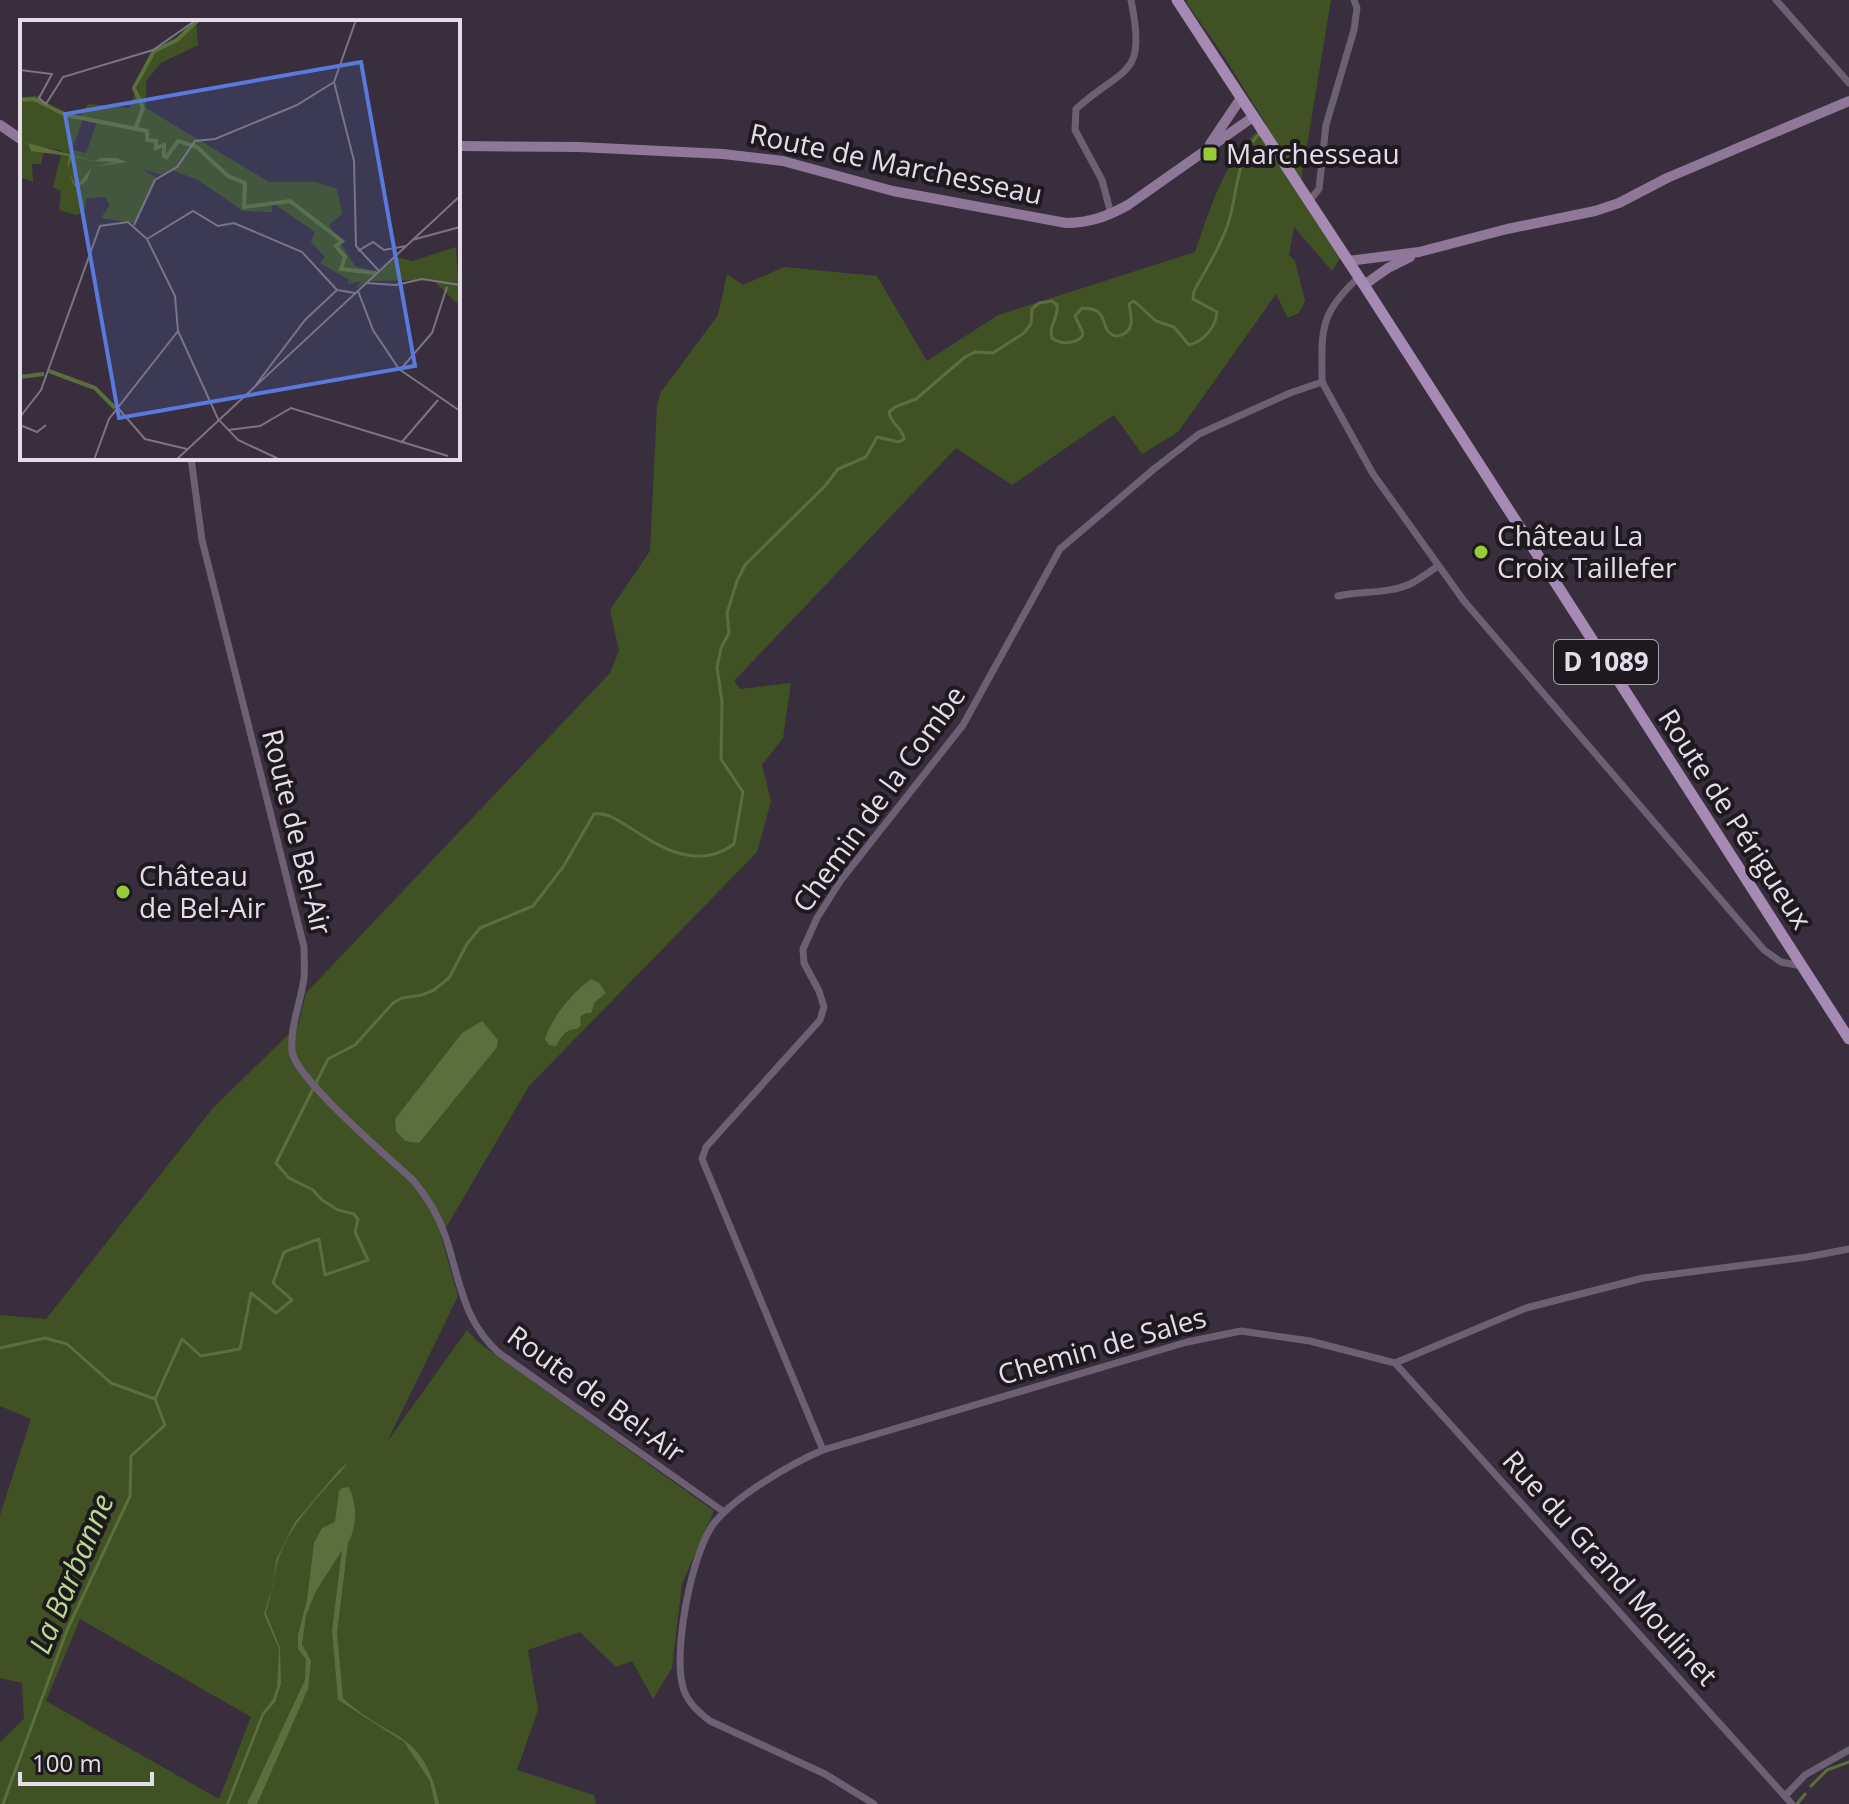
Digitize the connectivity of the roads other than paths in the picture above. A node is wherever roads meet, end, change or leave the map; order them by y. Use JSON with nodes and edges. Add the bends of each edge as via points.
{"nodes":[{"id":1,"x":1131,"y":0,"type":"edge"},
{"id":2,"x":1177,"y":0,"type":"edge"},
{"id":3,"x":1354,"y":0,"type":"edge"},
{"id":4,"x":1776,"y":0,"type":"edge"},
{"id":5,"x":1849,"y":83,"type":"edge"},
{"id":6,"x":1241,"y":98,"type":"junction"},
{"id":7,"x":1849,"y":101,"type":"edge"},
{"id":8,"x":0,"y":125,"type":"edge"},
{"id":9,"x":1260,"y":127,"type":"junction"},
{"id":10,"x":20,"y":139,"type":"edge"},
{"id":11,"x":460,"y":146,"type":"edge"},
{"id":12,"x":1207,"y":149,"type":"junction"},
{"id":13,"x":1309,"y":201,"type":"junction"},
{"id":14,"x":1111,"y":214,"type":"junction"},
{"id":15,"x":1419,"y":252,"type":"junction"},
{"id":16,"x":1348,"y":261,"type":"junction"},
{"id":17,"x":1361,"y":281,"type":"junction"},
{"id":18,"x":1322,"y":382,"type":"junction"},
{"id":19,"x":191,"y":460,"type":"edge"},
{"id":20,"x":1438,"y":566,"type":"junction"},
{"id":21,"x":1338,"y":596,"type":"dead end"},
{"id":22,"x":1802,"y":966,"type":"junction"},
{"id":23,"x":1849,"y":1039,"type":"edge"},
{"id":24,"x":1849,"y":1249,"type":"edge"},
{"id":25,"x":1395,"y":1363,"type":"junction"},
{"id":26,"x":823,"y":1450,"type":"junction"},
{"id":27,"x":724,"y":1512,"type":"junction"},
{"id":28,"x":1849,"y":1750,"type":"edge"},
{"id":29,"x":1785,"y":1796,"type":"junction"},
{"id":30,"x":874,"y":1804,"type":"edge"},
{"id":31,"x":1792,"y":1804,"type":"edge"}],
"edges":[{"from":1,"to":14,"type":"street","via":[[1137,44],[1132,63],[1124,75],[1076,109],[1075,130],[1102,180]]},
{"from":2,"to":6,"type":"main road","number":"D 1089"},
{"from":3,"to":13,"type":"street","via":[[1354,30],[1326,125],[1319,189]]},
{"from":4,"to":5,"type":"street"},
{"from":6,"to":9,"type":"main road","number":"D 1089"},
{"from":6,"to":12,"type":"street"},
{"from":7,"to":15,"type":"street","via":[[1619,203]]},
{"from":8,"to":10,"type":"street"},
{"from":9,"to":12,"type":"street","name":"Route de Marchesseau"},
{"from":9,"to":13,"type":"main road","number":"D 1089"},
{"from":11,"to":14,"type":"street","name":"Route de Marchesseau","via":[[723,154],[783,161],[893,191],[1066,223]]},
{"from":12,"to":14,"type":"street","name":"Route de Marchesseau"},
{"from":13,"to":16,"type":"main road","number":"D 1089"},
{"from":15,"to":16,"type":"street"},
{"from":15,"to":17,"type":"street"},
{"from":16,"to":17,"type":"main road","name":"Route de Périgueux","number":"D 1089"},
{"from":17,"to":18,"type":"street","via":[[1327,314]]},
{"from":17,"to":22,"type":"main road","name":"Route de Périgueux","number":"D 1089"},
{"from":18,"to":20,"type":"street","via":[[1373,474]]},
{"from":18,"to":26,"type":"street","name":"Chemin de la Combe","via":[[1199,434],[1060,549],[963,725],[817,918],[803,949],[824,1007],[820,1020],[706,1147],[702,1159]]},
{"from":19,"to":27,"type":"street","name":"Route de Bel-Air","via":[[202,540],[301,932],[304,975],[292,1053],[321,1093],[426,1197],[445,1233],[466,1306],[482,1338]]},
{"from":20,"to":21,"type":"street","via":[[1409,585]]},
{"from":20,"to":22,"type":"street","via":[[1764,950],[1781,962]]},
{"from":22,"to":23,"type":"main road","name":"Route de Périgueux","number":"D 1089"},
{"from":24,"to":25,"type":"street","via":[[1643,1278],[1526,1308]]},
{"from":25,"to":26,"type":"street","name":"Chemin de Sales","via":[[1310,1341],[1241,1331],[1187,1342]]},
{"from":25,"to":29,"type":"street","name":"Rue du Grand Moulinet"},
{"from":26,"to":27,"type":"street","name":"Chemin de Sales"},
{"from":27,"to":30,"type":"street","name":"Chemin de Sales","via":[[702,1542],[693,1569],[679,1661],[682,1685],[697,1711],[710,1721],[825,1774]]},
{"from":28,"to":29,"type":"street","via":[[1813,1770]]},
{"from":29,"to":31,"type":"street","name":"Rue du Grand Moulinet"}]}
